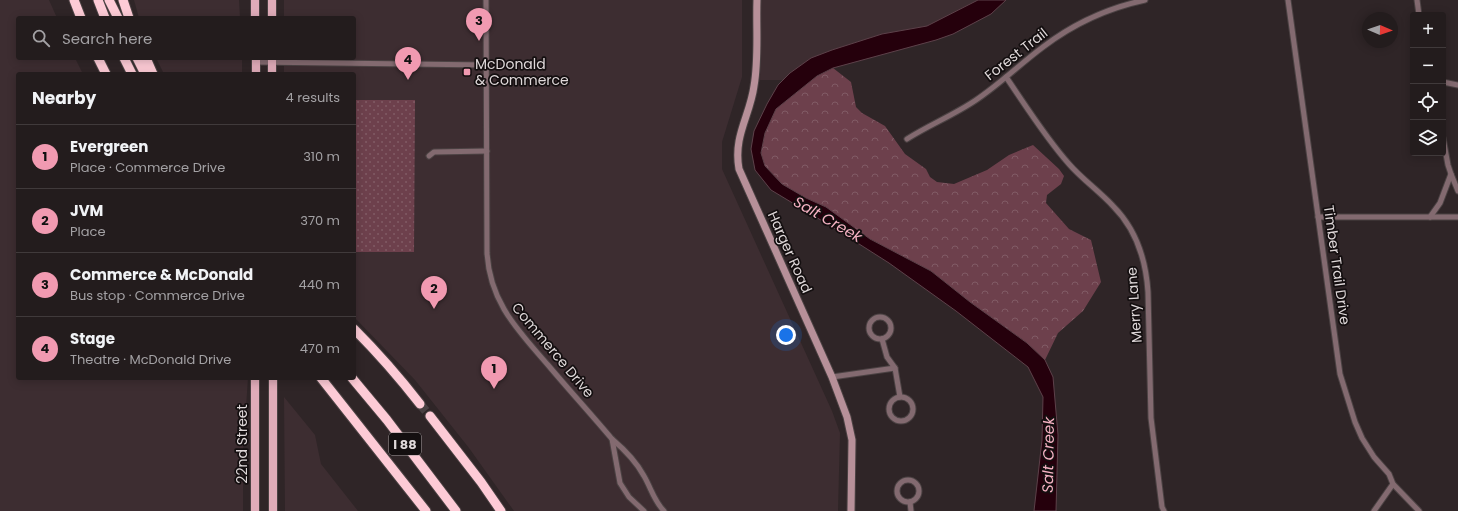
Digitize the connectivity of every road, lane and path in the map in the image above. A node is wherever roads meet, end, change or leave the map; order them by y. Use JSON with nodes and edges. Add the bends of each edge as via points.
{"nodes":[{"id":1,"x":74,"y":0,"type":"edge"},
{"id":2,"x":98,"y":0,"type":"edge"},
{"id":3,"x":109,"y":0,"type":"edge"},
{"id":4,"x":123,"y":0,"type":"edge"},
{"id":5,"x":255,"y":0,"type":"edge"},
{"id":6,"x":272,"y":0,"type":"edge"},
{"id":7,"x":486,"y":0,"type":"edge"},
{"id":8,"x":757,"y":0,"type":"edge"},
{"id":9,"x":1145,"y":0,"type":"edge"},
{"id":10,"x":1288,"y":0,"type":"edge"},
{"id":11,"x":1417,"y":0,"type":"edge"},
{"id":12,"x":1419,"y":12,"type":"edge"},
{"id":13,"x":80,"y":16,"type":"edge"},
{"id":14,"x":104,"y":16,"type":"edge"},
{"id":15,"x":117,"y":16,"type":"edge"},
{"id":16,"x":128,"y":16,"type":"edge"},
{"id":17,"x":255,"y":16,"type":"edge"},
{"id":18,"x":272,"y":16,"type":"edge"},
{"id":19,"x":99,"y":60,"type":"edge"},
{"id":20,"x":125,"y":60,"type":"edge"},
{"id":21,"x":138,"y":60,"type":"edge"},
{"id":22,"x":147,"y":60,"type":"edge"},
{"id":23,"x":256,"y":60,"type":"edge"},
{"id":24,"x":272,"y":60,"type":"edge"},
{"id":25,"x":486,"y":65,"type":"junction"},
{"id":26,"x":105,"y":72,"type":"edge"},
{"id":27,"x":131,"y":72,"type":"edge"},
{"id":28,"x":144,"y":72,"type":"edge"},
{"id":29,"x":152,"y":72,"type":"edge"},
{"id":30,"x":256,"y":72,"type":"edge"},
{"id":31,"x":272,"y":72,"type":"edge"},
{"id":32,"x":1006,"y":77,"type":"junction"},
{"id":33,"x":1446,"y":82,"type":"edge"},
{"id":34,"x":1458,"y":84,"type":"edge"},
{"id":35,"x":907,"y":139,"type":"dead end"},
{"id":36,"x":487,"y":151,"type":"junction"},
{"id":37,"x":1446,"y":154,"type":"edge"},
{"id":38,"x":429,"y":156,"type":"dead end"},
{"id":39,"x":1451,"y":174,"type":"junction"},
{"id":40,"x":1458,"y":191,"type":"edge"},
{"id":41,"x":1318,"y":217,"type":"junction"},
{"id":42,"x":1430,"y":217,"type":"junction"},
{"id":43,"x":1458,"y":217,"type":"edge"},
{"id":44,"x":356,"y":331,"type":"edge"},
{"id":45,"x":882,"y":339,"type":"junction"},
{"id":46,"x":896,"y":368,"type":"junction"},
{"id":47,"x":832,"y":378,"type":"junction"},
{"id":48,"x":255,"y":380,"type":"edge"},
{"id":49,"x":272,"y":380,"type":"edge"},
{"id":50,"x":323,"y":380,"type":"edge"},
{"id":51,"x":354,"y":380,"type":"edge"},
{"id":52,"x":900,"y":397,"type":"junction"},
{"id":53,"x":420,"y":404,"type":"tunnel mouth"},
{"id":54,"x":430,"y":416,"type":"tunnel mouth"},
{"id":55,"x":612,"y":439,"type":"junction"},
{"id":56,"x":1393,"y":484,"type":"junction"},
{"id":57,"x":910,"y":502,"type":"junction"},
{"id":58,"x":1162,"y":510,"type":"edge"},
{"id":59,"x":255,"y":511,"type":"edge"},
{"id":60,"x":273,"y":511,"type":"edge"},
{"id":61,"x":426,"y":511,"type":"edge"},
{"id":62,"x":456,"y":511,"type":"edge"},
{"id":63,"x":501,"y":511,"type":"edge"},
{"id":64,"x":644,"y":511,"type":"edge"},
{"id":65,"x":664,"y":511,"type":"edge"},
{"id":66,"x":851,"y":511,"type":"edge"},
{"id":67,"x":911,"y":511,"type":"edge"},
{"id":68,"x":1374,"y":511,"type":"edge"},
{"id":69,"x":1418,"y":511,"type":"edge"}],
"edges":[{"from":1,"to":13,"type":"highway"},
{"from":2,"to":14,"type":"highway"},
{"from":3,"to":15,"type":"highway"},
{"from":4,"to":16,"type":"highway"},
{"from":5,"to":17,"type":"main road"},
{"from":6,"to":18,"type":"main road"},
{"from":7,"to":25,"type":"street","name":"Commerce Drive"},
{"from":8,"to":47,"type":"street","name":"Harger Road","via":[[755,85],[738,140],[739,168]]},
{"from":9,"to":32,"type":"street","name":"Forest Trail","via":[[1100,14],[1064,32]]},
{"from":10,"to":41,"type":"street","name":"Timber Trail Drive"},
{"from":11,"to":12,"type":"street"},
{"from":19,"to":26,"type":"highway"},
{"from":20,"to":27,"type":"highway"},
{"from":21,"to":28,"type":"highway"},
{"from":22,"to":29,"type":"highway"},
{"from":23,"to":24,"type":"street"},
{"from":23,"to":30,"type":"main road"},
{"from":24,"to":25,"type":"street"},
{"from":24,"to":31,"type":"main road"},
{"from":25,"to":36,"type":"street","name":"Commerce Drive"},
{"from":32,"to":35,"type":"street","name":"Forest Trail","via":[[975,101]]},
{"from":32,"to":58,"type":"street","name":"Merry Lane","via":[[1069,164],[1114,206],[1139,247],[1147,279],[1151,418]]},
{"from":33,"to":34,"type":"street"},
{"from":36,"to":38,"type":"street","via":[[434,152]]},
{"from":36,"to":55,"type":"street","name":"Commerce Drive","via":[[488,259],[491,280],[498,298],[517,329]]},
{"from":37,"to":39,"type":"street"},
{"from":39,"to":40,"type":"street"},
{"from":39,"to":42,"type":"street","via":[[1440,203]]},
{"from":41,"to":42,"type":"street"},
{"from":41,"to":56,"type":"street","name":"Timber Trail Drive","via":[[1340,374],[1362,438],[1389,474]]},
{"from":42,"to":43,"type":"street"},
{"from":44,"to":53,"type":"highway","via":[[398,375]]},
{"from":45,"to":45,"type":"street","via":[[891,333],[891,326],[885,317],[877,317],[871,321],[869,328],[875,338]]},
{"from":45,"to":46,"type":"street","via":[[887,357]]},
{"from":46,"to":47,"type":"street"},
{"from":46,"to":52,"type":"street"},
{"from":47,"to":66,"type":"street","name":"Harger Road","via":[[847,417],[852,440]]},
{"from":48,"to":59,"type":"main road","name":"22nd Street"},
{"from":49,"to":60,"type":"main road"},
{"from":50,"to":61,"type":"highway","number":"I 88"},
{"from":51,"to":62,"type":"highway","number":"I 88"},
{"from":52,"to":52,"type":"street","via":[[893,401],[890,408],[892,415],[898,420],[906,420],[913,408],[907,398]]},
{"from":54,"to":63,"type":"highway","number":"I 88"},
{"from":55,"to":64,"type":"street","via":[[620,483],[629,497]]},
{"from":55,"to":65,"type":"street","name":"Commerce Drive","via":[[630,454],[656,502]]},
{"from":56,"to":68,"type":"street"},
{"from":56,"to":69,"type":"street","name":"Timber Trail Drive"},
{"from":57,"to":57,"type":"street","via":[[918,496],[919,488],[912,480],[904,480],[899,484],[897,492],[902,501]]},
{"from":57,"to":67,"type":"street"}]}
